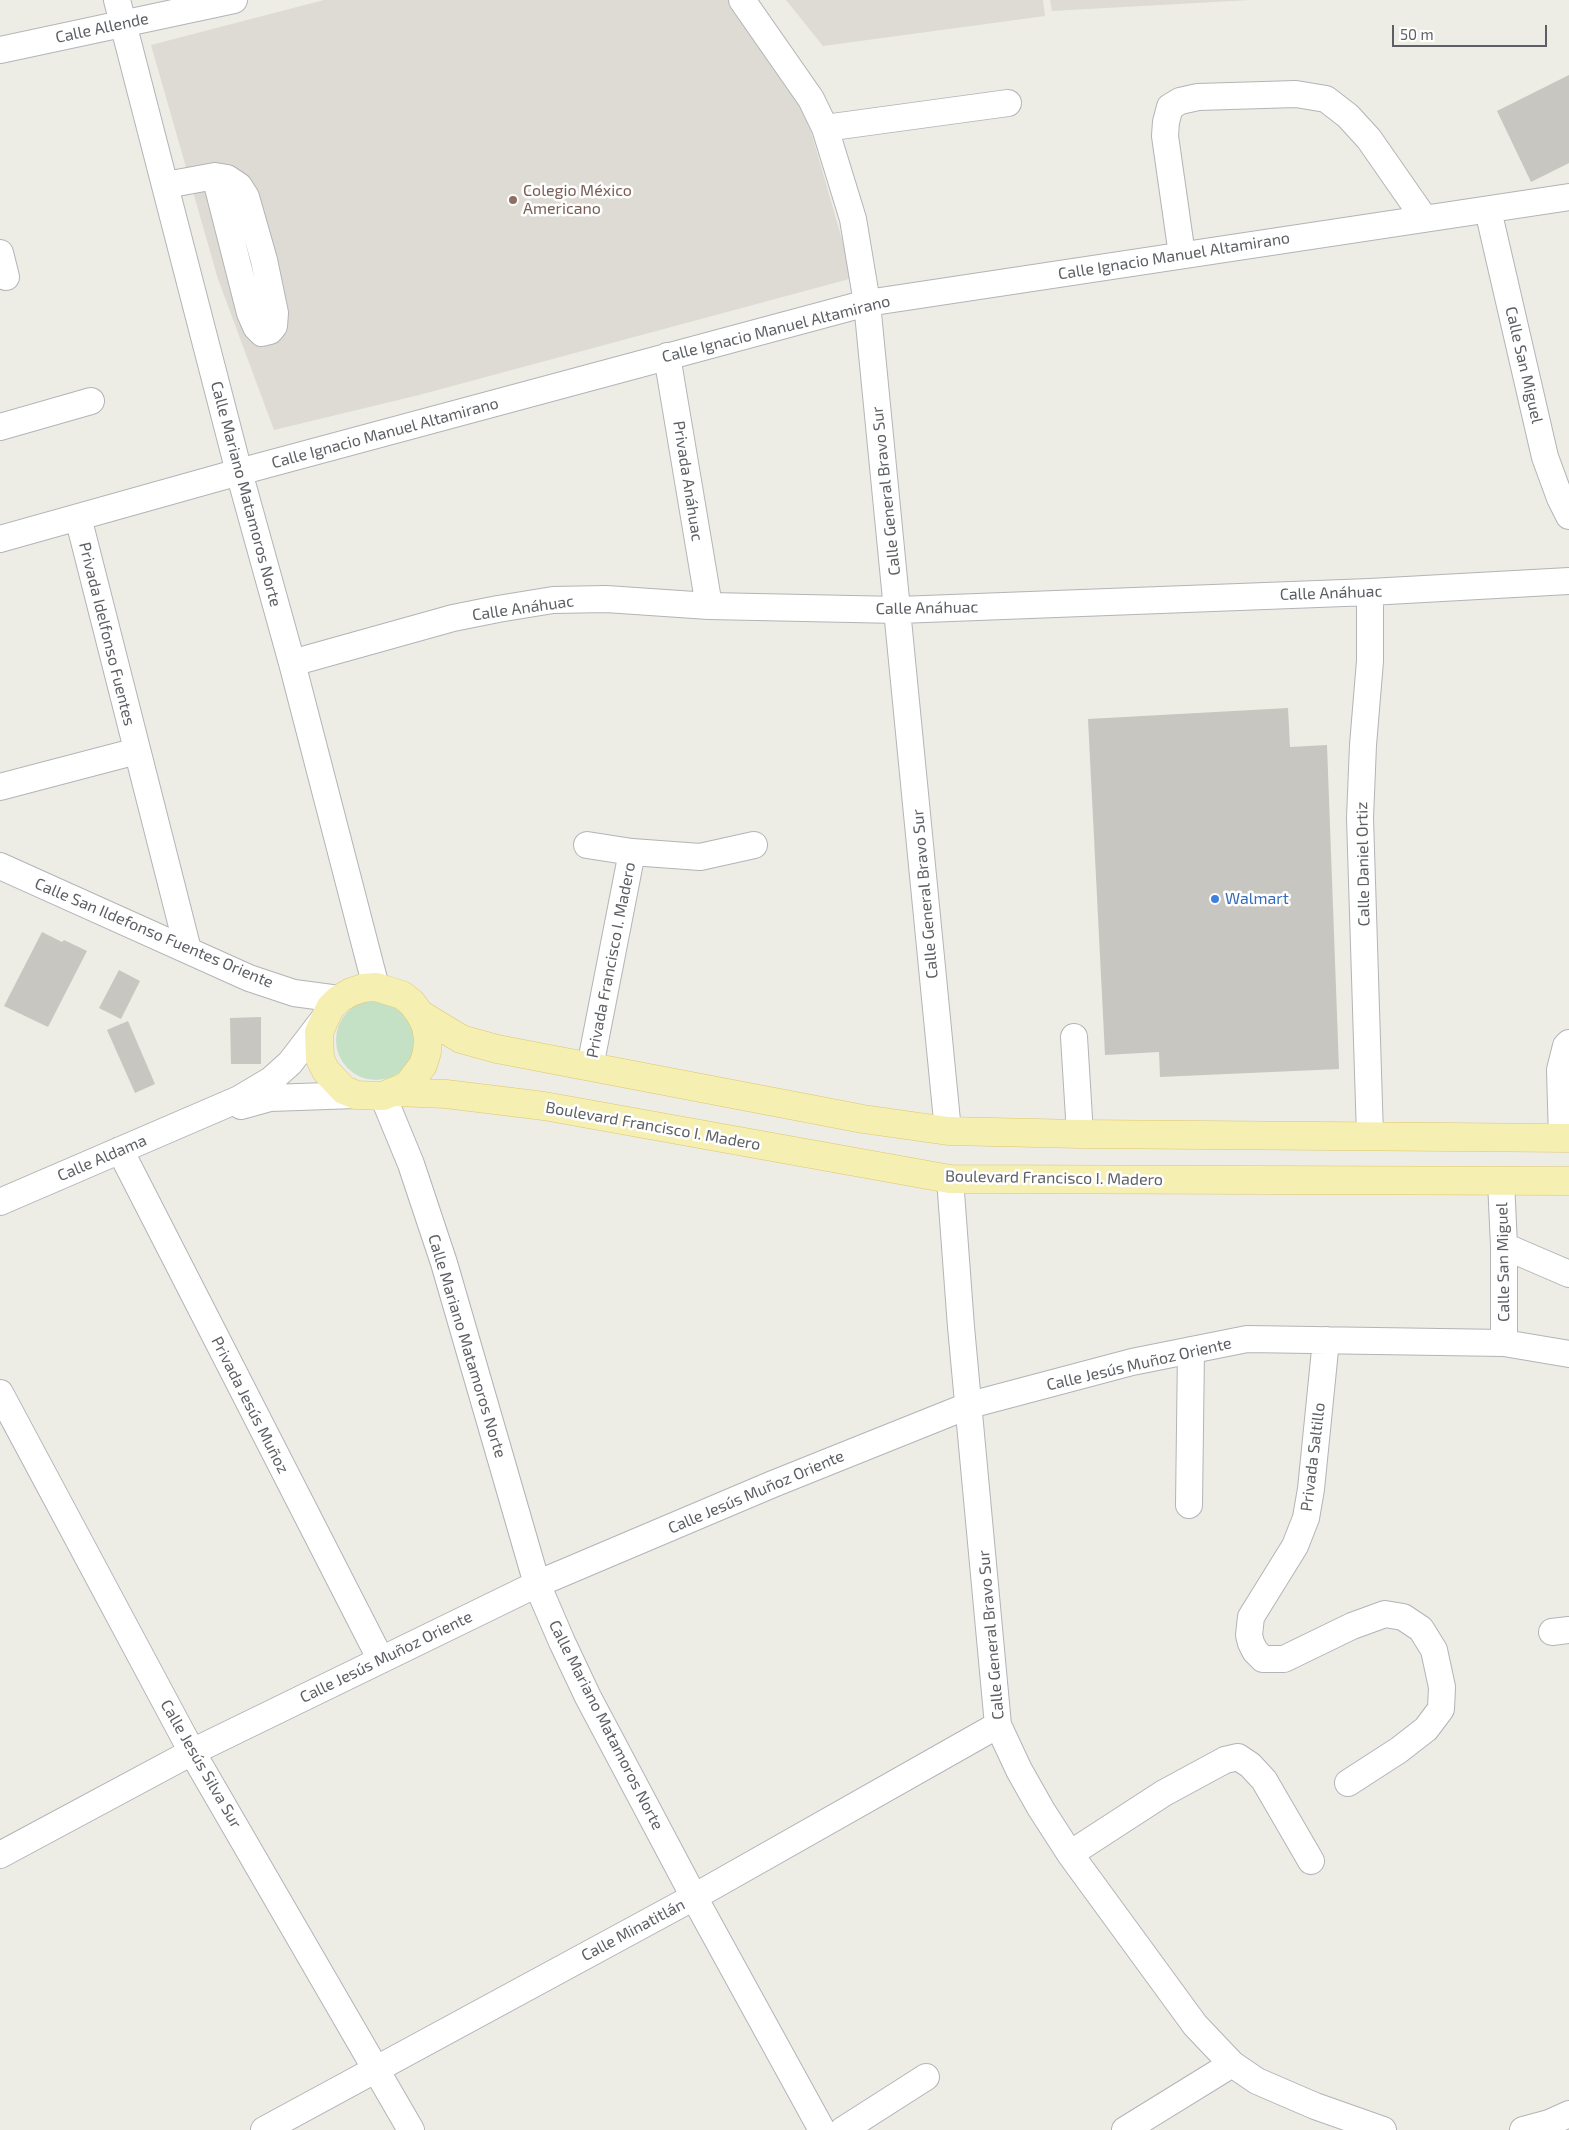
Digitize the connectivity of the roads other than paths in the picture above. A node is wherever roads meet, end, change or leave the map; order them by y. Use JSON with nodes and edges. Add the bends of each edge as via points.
{"nodes":[{"id":1,"x":234,"y":0,"type":"edge"},
{"id":2,"x":742,"y":0,"type":"edge"},
{"id":3,"x":121,"y":11,"type":"edge"},
{"id":4,"x":0,"y":50,"type":"edge"},
{"id":5,"x":1008,"y":103,"type":"dead end"},
{"id":6,"x":825,"y":128,"type":"junction"},
{"id":7,"x":215,"y":176,"type":"junction"},
{"id":8,"x":166,"y":185,"type":"junction"},
{"id":9,"x":1569,"y":197,"type":"edge"},
{"id":10,"x":1488,"y":210,"type":"junction"},
{"id":11,"x":1424,"y":218,"type":"junction"},
{"id":12,"x":1182,"y":255,"type":"junction"},
{"id":13,"x":867,"y":303,"type":"junction"},
{"id":14,"x":667,"y":356,"type":"junction"},
{"id":15,"x":91,"y":401,"type":"dead end"},
{"id":16,"x":0,"y":427,"type":"edge"},
{"id":17,"x":239,"y":472,"type":"junction"},
{"id":18,"x":1569,"y":516,"type":"edge"},
{"id":19,"x":78,"y":517,"type":"junction"},
{"id":20,"x":0,"y":538,"type":"edge"},
{"id":21,"x":1569,"y":581,"type":"edge"},
{"id":22,"x":1370,"y":592,"type":"junction"},
{"id":23,"x":709,"y":606,"type":"junction"},
{"id":24,"x":899,"y":610,"type":"junction"},
{"id":25,"x":292,"y":663,"type":"junction"},
{"id":26,"x":137,"y":751,"type":"junction"},
{"id":27,"x":0,"y":787,"type":"edge"},
{"id":28,"x":587,"y":845,"type":"dead end"},
{"id":29,"x":754,"y":846,"type":"dead end"},
{"id":30,"x":632,"y":852,"type":"junction"},
{"id":31,"x":0,"y":866,"type":"edge"},
{"id":32,"x":188,"y":950,"type":"junction"},
{"id":33,"x":376,"y":987,"type":"junction"},
{"id":34,"x":331,"y":1009,"type":"junction"},
{"id":35,"x":420,"y":1014,"type":"junction"},
{"id":36,"x":1074,"y":1037,"type":"dead end"},
{"id":37,"x":1569,"y":1043,"type":"edge"},
{"id":38,"x":590,"y":1067,"type":"junction"},
{"id":39,"x":378,"y":1095,"type":"junction"},
{"id":40,"x":204,"y":1115,"type":"junction"},
{"id":41,"x":948,"y":1131,"type":"junction"},
{"id":42,"x":1080,"y":1134,"type":"junction"},
{"id":43,"x":1370,"y":1136,"type":"junction"},
{"id":44,"x":1565,"y":1138,"type":"edge"},
{"id":45,"x":120,"y":1150,"type":"junction"},
{"id":46,"x":950,"y":1179,"type":"junction"},
{"id":47,"x":1501,"y":1181,"type":"junction"},
{"id":48,"x":1569,"y":1181,"type":"edge"},
{"id":49,"x":0,"y":1202,"type":"edge"},
{"id":50,"x":1504,"y":1246,"type":"junction"},
{"id":51,"x":1569,"y":1274,"type":"edge"},
{"id":52,"x":1326,"y":1340,"type":"junction"},
{"id":53,"x":1504,"y":1343,"type":"junction"},
{"id":54,"x":1191,"y":1350,"type":"junction"},
{"id":55,"x":1569,"y":1354,"type":"edge"},
{"id":56,"x":0,"y":1393,"type":"edge"},
{"id":57,"x":970,"y":1405,"type":"junction"},
{"id":58,"x":1189,"y":1505,"type":"dead end"},
{"id":59,"x":537,"y":1584,"type":"junction"},
{"id":60,"x":381,"y":1660,"type":"junction"},
{"id":61,"x":998,"y":1725,"type":"junction"},
{"id":62,"x":192,"y":1752,"type":"junction"},
{"id":63,"x":1348,"y":1783,"type":"dead end"},
{"id":64,"x":1070,"y":1854,"type":"junction"},
{"id":65,"x":0,"y":1855,"type":"edge"},
{"id":66,"x":1311,"y":1861,"type":"dead end"},
{"id":67,"x":694,"y":1897,"type":"junction"},
{"id":68,"x":1232,"y":2064,"type":"junction"},
{"id":69,"x":377,"y":2069,"type":"junction"},
{"id":70,"x":926,"y":2077,"type":"dead end"},
{"id":71,"x":1569,"y":2114,"type":"edge"},
{"id":72,"x":264,"y":2130,"type":"edge"},
{"id":73,"x":411,"y":2130,"type":"edge"},
{"id":74,"x":822,"y":2130,"type":"edge"},
{"id":75,"x":843,"y":2130,"type":"edge"},
{"id":76,"x":1125,"y":2130,"type":"edge"},
{"id":77,"x":1383,"y":2130,"type":"edge"},
{"id":78,"x":1523,"y":2130,"type":"edge"}],
"edges":[{"from":1,"to":3,"type":"street","name":"Calle Allende"},
{"from":2,"to":6,"type":"street","name":"Calle General Bravo Sur","via":[[810,99]]},
{"from":3,"to":4,"type":"street","name":"Calle Allende"},
{"from":3,"to":8,"type":"street","name":"Calle Mariano Matamoros Norte"},
{"from":5,"to":6,"type":"street"},
{"from":6,"to":13,"type":"street","name":"Calle General Bravo Sur","via":[[853,219]]},
{"from":7,"to":7,"type":"street","via":[[227,178],[239,186],[246,197],[275,313],[274,326],[270,331],[262,333],[250,313]]},
{"from":7,"to":8,"type":"street"},
{"from":8,"to":17,"type":"street","name":"Calle Mariano Matamoros Norte"},
{"from":9,"to":10,"type":"street","name":"Calle Ignacio Manuel Altamirano"},
{"from":10,"to":11,"type":"street","name":"Calle Ignacio Manuel Altamirano"},
{"from":10,"to":18,"type":"street","name":"Calle San Miguel","via":[[1545,457]]},
{"from":11,"to":12,"type":"street","name":"Calle Ignacio Manuel Altamirano"},
{"from":11,"to":12,"type":"street","via":[[1370,139],[1326,99],[1296,94],[1198,97],[1170,107],[1166,122],[1165,136]]},
{"from":12,"to":13,"type":"street","name":"Calle Ignacio Manuel Altamirano"},
{"from":13,"to":14,"type":"street","name":"Calle Ignacio Manuel Altamirano"},
{"from":13,"to":24,"type":"street","name":"Calle General Bravo Sur"},
{"from":14,"to":17,"type":"street","name":"Calle Ignacio Manuel Altamirano"},
{"from":14,"to":23,"type":"street","name":"Privada Anáhuac"},
{"from":15,"to":16,"type":"street"},
{"from":17,"to":19,"type":"street","name":"Calle Ignacio Manuel Altamirano"},
{"from":17,"to":25,"type":"street","name":"Calle Mariano Matamoros Norte"},
{"from":19,"to":20,"type":"street","name":"Calle Ignacio Manuel Altamirano"},
{"from":19,"to":26,"type":"street","name":"Privada Idelfonso Fuentes"},
{"from":21,"to":22,"type":"street","name":"Calle Anáhuac"},
{"from":22,"to":24,"type":"street","name":"Calle Anáhuac"},
{"from":22,"to":43,"type":"street","name":"Calle Daniel Ortiz","via":[[1370,661],[1360,818]]},
{"from":23,"to":24,"type":"street","name":"Calle Anáhuac"},
{"from":23,"to":25,"type":"street","name":"Calle Anáhuac","via":[[606,599],[553,600],[453,618]]},
{"from":24,"to":41,"type":"street","name":"Calle General Bravo Sur"},
{"from":25,"to":33,"type":"street","name":"Calle Mariano Matamoros Norte"},
{"from":26,"to":27,"type":"street"},
{"from":26,"to":32,"type":"street","name":"Privada Idelfonso Fuentes"},
{"from":28,"to":30,"type":"street","name":"Privada Francisco I. Madero"},
{"from":29,"to":30,"type":"street","name":"Privada Francisco I. Madero","via":[[700,857]]},
{"from":30,"to":38,"type":"street","name":"Privada Francisco I. Madero"},
{"from":31,"to":32,"type":"street","name":"Calle San Ildefonso Fuentes Oriente"},
{"from":32,"to":34,"type":"street","name":"Calle San Ildefonso Fuentes Oriente","via":[[249,978]]},
{"from":33,"to":34,"type":"main road","via":[[351,992]]},
{"from":33,"to":35,"type":"main road","via":[[402,995]]},
{"from":34,"to":39,"type":"main road","via":[[319,1032],[320,1059],[326,1071],[344,1090]]},
{"from":34,"to":40,"type":"street","name":"Calle Aldama","via":[[290,1063],[271,1080]]},
{"from":35,"to":38,"type":"main road","via":[[461,1039]]},
{"from":35,"to":39,"type":"main road","via":[[428,1039],[423,1065],[407,1086]]},
{"from":36,"to":42,"type":"street"},
{"from":37,"to":44,"type":"street","via":[[1560,1070]]},
{"from":38,"to":41,"type":"main road","via":[[863,1119]]},
{"from":39,"to":40,"type":"street","name":"Calle Aldama","via":[[270,1098]]},
{"from":39,"to":46,"type":"main road","name":"Boulevard Francisco I. Madero","via":[[446,1094],[544,1106]]},
{"from":39,"to":59,"type":"street","name":"Calle Mariano Matamoros Norte","via":[[411,1164],[444,1263]]},
{"from":40,"to":45,"type":"street","name":"Calle Aldama"},
{"from":41,"to":42,"type":"main road"},
{"from":42,"to":43,"type":"main road"},
{"from":43,"to":44,"type":"main road"},
{"from":45,"to":49,"type":"street","name":"Calle Aldama"},
{"from":45,"to":60,"type":"street","name":"Privada Jesús Muñoz"},
{"from":46,"to":47,"type":"main road","name":"Boulevard Francisco I. Madero"},
{"from":46,"to":57,"type":"street","name":"Calle General Bravo Sur"},
{"from":47,"to":48,"type":"main road","name":"Boulevard Francisco I. Madero"},
{"from":47,"to":50,"type":"street","name":"Calle San Miguel"},
{"from":50,"to":51,"type":"street"},
{"from":50,"to":53,"type":"street","name":"Calle San Miguel"},
{"from":52,"to":53,"type":"street","name":"Calle Jesús Muñoz Oriente"},
{"from":52,"to":54,"type":"street","name":"Calle Jesús Muñoz Oriente","via":[[1247,1339]]},
{"from":52,"to":63,"type":"street","name":"Privada Saltillo","via":[[1306,1518],[1295,1546],[1251,1617],[1251,1643],[1263,1658],[1284,1659],[1385,1614],[1403,1617],[1421,1629],[1434,1650],[1442,1687],[1441,1709],[1426,1729]]},
{"from":53,"to":55,"type":"street","name":"Calle Jesús Muñoz Oriente"},
{"from":54,"to":57,"type":"street","name":"Calle Jesús Muñoz Oriente","via":[[1132,1362]]},
{"from":54,"to":58,"type":"street"},
{"from":56,"to":62,"type":"street","name":"Calle Jesús Silva Sur"},
{"from":57,"to":59,"type":"street","name":"Calle Jesús Muñoz Oriente","via":[[772,1484]]},
{"from":57,"to":61,"type":"street","name":"Calle General Bravo Sur"},
{"from":59,"to":60,"type":"street","name":"Calle Jesús Muñoz Oriente"},
{"from":59,"to":67,"type":"street","name":"Calle Mariano Matamoros Norte","via":[[588,1698]]},
{"from":60,"to":62,"type":"street","name":"Calle Jesús Muñoz Oriente"},
{"from":61,"to":64,"type":"street","name":"Calle General Bravo Sur","via":[[1041,1810]]},
{"from":61,"to":67,"type":"street","name":"Calle Minatitlán"},
{"from":62,"to":65,"type":"street","name":"Calle Jesús Muñoz Oriente"},
{"from":62,"to":69,"type":"street","name":"Calle Jesús Silva Sur"},
{"from":64,"to":66,"type":"street","via":[[1164,1793],[1225,1760],[1238,1758],[1264,1780]]},
{"from":64,"to":68,"type":"street","name":"Calle General Bravo Sur","via":[[1195,2025]]},
{"from":67,"to":69,"type":"street","name":"Calle Minatitlán"},
{"from":67,"to":74,"type":"street","name":"Calle Mariano Matamoros Norte"},
{"from":68,"to":76,"type":"street"},
{"from":68,"to":77,"type":"street","name":"Calle General Bravo Sur","via":[[1257,2081]]},
{"from":69,"to":72,"type":"street","name":"Calle Minatitlán"},
{"from":69,"to":73,"type":"street","name":"Calle Jesús Silva Sur"},
{"from":70,"to":75,"type":"street"},
{"from":71,"to":78,"type":"street"}]}
